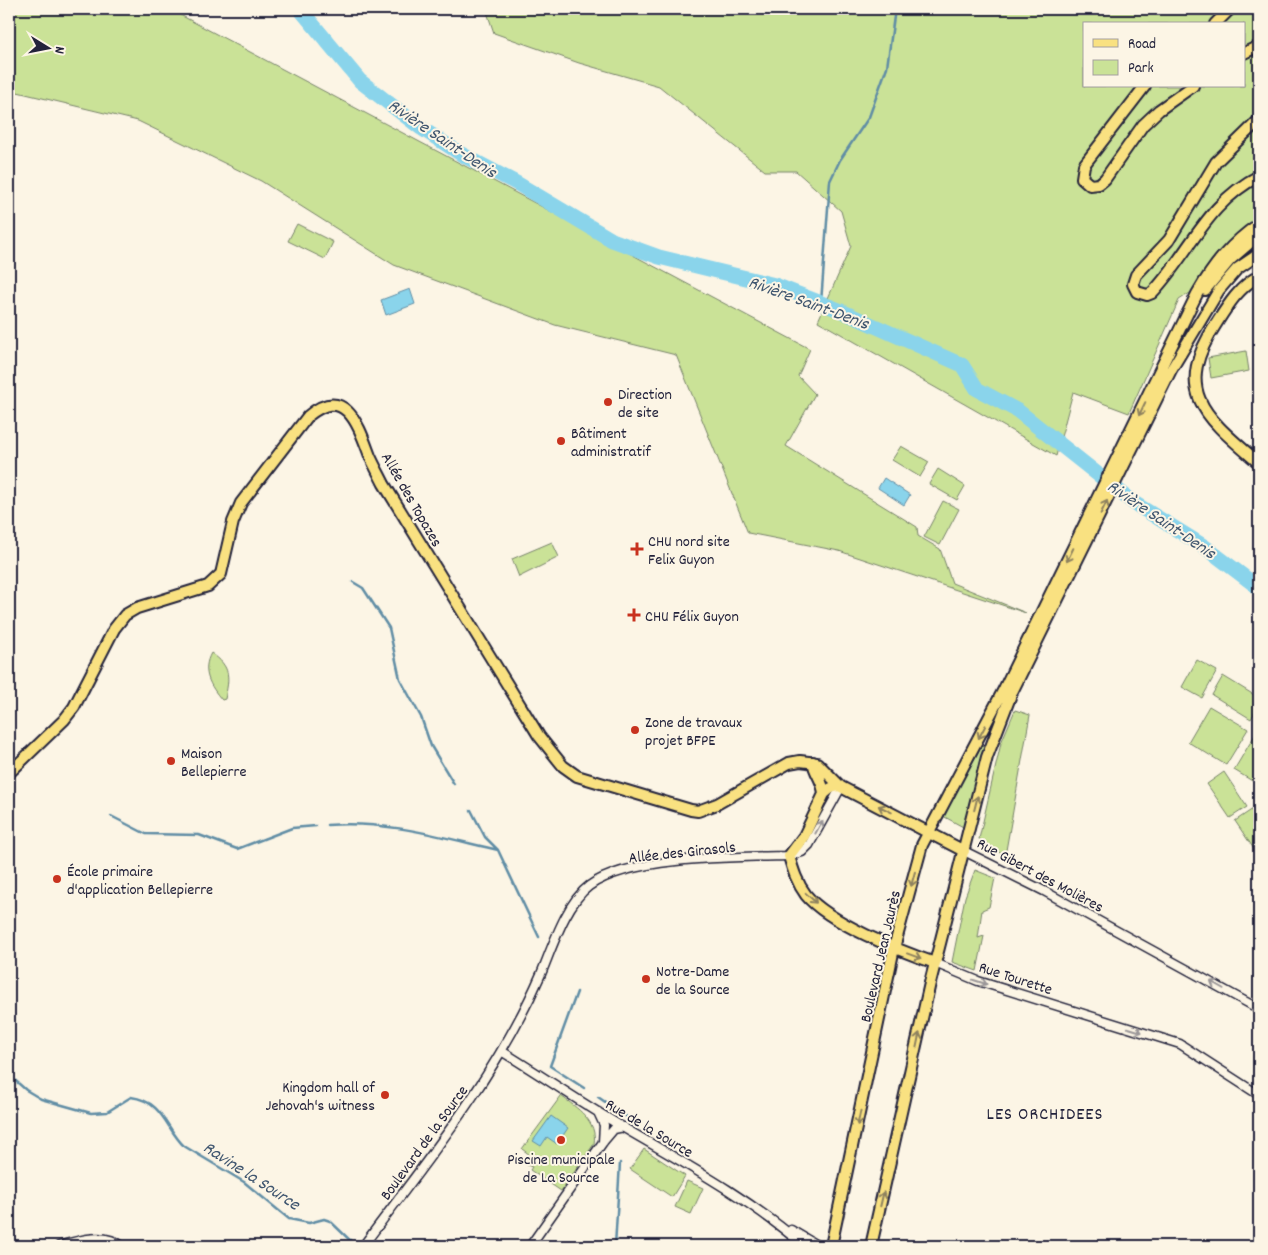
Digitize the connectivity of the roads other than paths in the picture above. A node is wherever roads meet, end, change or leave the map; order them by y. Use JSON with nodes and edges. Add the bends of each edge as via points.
{"nodes":[{"id":1,"x":1230,"y":9,"type":"edge"},
{"id":2,"x":1217,"y":22,"type":"edge"},
{"id":3,"x":1259,"y":46,"type":"edge"},
{"id":4,"x":1246,"y":52,"type":"edge"},
{"id":5,"x":1143,"y":88,"type":"edge"},
{"id":6,"x":1190,"y":88,"type":"edge"},
{"id":7,"x":1259,"y":120,"type":"edge"},
{"id":8,"x":1259,"y":176,"type":"edge"},
{"id":9,"x":1259,"y":224,"type":"edge"},
{"id":10,"x":1259,"y":235,"type":"edge"},
{"id":11,"x":1259,"y":242,"type":"edge"},
{"id":12,"x":1259,"y":254,"type":"edge"},
{"id":13,"x":1259,"y":276,"type":"edge"},
{"id":14,"x":1167,"y":367,"type":"junction"},
{"id":15,"x":1259,"y":463,"type":"edge"},
{"id":16,"x":1008,"y":690,"type":"junction"},
{"id":17,"x":813,"y":762,"type":"junction"},
{"id":18,"x":9,"y":774,"type":"edge"},
{"id":19,"x":840,"y":787,"type":"junction"},
{"id":20,"x":824,"y":794,"type":"junction"},
{"id":21,"x":928,"y":832,"type":"junction"},
{"id":22,"x":964,"y":851,"type":"junction"},
{"id":23,"x":789,"y":856,"type":"junction"},
{"id":24,"x":894,"y":948,"type":"junction"},
{"id":25,"x":935,"y":964,"type":"junction"},
{"id":26,"x":1259,"y":1009,"type":"edge"},
{"id":27,"x":503,"y":1052,"type":"junction"},
{"id":28,"x":1259,"y":1095,"type":"edge"},
{"id":29,"x":597,"y":1111,"type":"junction"},
{"id":30,"x":611,"y":1120,"type":"junction"},
{"id":31,"x":604,"y":1125,"type":"junction"},
{"id":32,"x":624,"y":1127,"type":"junction"},
{"id":33,"x":603,"y":1142,"type":"junction"},
{"id":34,"x":782,"y":1227,"type":"junction"},
{"id":35,"x":364,"y":1244,"type":"edge"},
{"id":36,"x":59,"y":1246,"type":"edge"},
{"id":37,"x":122,"y":1246,"type":"edge"},
{"id":38,"x":530,"y":1246,"type":"edge"},
{"id":39,"x":804,"y":1246,"type":"edge"},
{"id":40,"x":818,"y":1246,"type":"edge"},
{"id":41,"x":831,"y":1246,"type":"edge"},
{"id":42,"x":871,"y":1246,"type":"edge"}],
"edges":[{"from":1,"to":2,"type":"main road"},
{"from":3,"to":4,"type":"main road"},
{"from":5,"to":6,"type":"main road","via":[[1084,164],[1082,178],[1090,184],[1099,184],[1105,179],[1143,125]]},
{"from":7,"to":8,"type":"main road","via":[[1216,162],[1169,240],[1136,275],[1133,284],[1138,292],[1152,293],[1210,214],[1238,189]]},
{"from":9,"to":14,"type":"main road","via":[[1231,247],[1213,268],[1185,318]]},
{"from":10,"to":14,"type":"main road","via":[[1230,260],[1208,286]]},
{"from":11,"to":14,"type":"main road","via":[[1233,262],[1214,286]]},
{"from":12,"to":14,"type":"main road","via":[[1237,269],[1219,290]]},
{"from":13,"to":15,"type":"main road","via":[[1243,287],[1207,338],[1197,359],[1195,378],[1204,409],[1213,421]]},
{"from":14,"to":16,"type":"main road"},
{"from":16,"to":21,"type":"main road","name":"Boulevard Jean Jaurès","one_way":true},
{"from":22,"to":16,"type":"main road","one_way":true},
{"from":17,"to":18,"type":"main road","name":"Allée des Topazes","via":[[789,763],[717,804],[698,811],[570,772],[539,736],[384,484],[355,418],[340,406],[330,405],[316,409],[308,416],[241,503],[233,522],[222,574],[208,586],[137,608],[125,615],[114,629],[74,707]]},
{"from":17,"to":19,"type":"main road","name":"Rue Gibert des Molières","via":[[824,768]]},
{"from":17,"to":20,"type":"main road","via":[[822,780]]},
{"from":19,"to":20,"type":"main road","via":[[831,788]]},
{"from":21,"to":19,"type":"main road","name":"Rue Gibert des Molières","one_way":true},
{"from":23,"to":19,"type":"street","one_way":true,"via":[[802,852],[809,845]]},
{"from":20,"to":23,"type":"main road","via":[[804,836]]},
{"from":21,"to":22,"type":"main road","name":"Rue Gibert des Molières"},
{"from":21,"to":24,"type":"main road","name":"Boulevard Jean Jaurès","one_way":true},
{"from":22,"to":25,"type":"main road"},
{"from":26,"to":22,"type":"street","name":"Rue Gibert des Molières","one_way":true},
{"from":23,"to":24,"type":"main road","name":"Rue Tourette","one_way":true,"via":[[796,879],[807,896],[841,921]]},
{"from":23,"to":27,"type":"street","name":"Allée des Girasols","via":[[705,859],[631,868],[589,885],[576,898]]},
{"from":24,"to":25,"type":"main road","name":"Rue Tourette","one_way":true},
{"from":24,"to":41,"type":"main road","name":"Boulevard Jean Jaurès","one_way":true},
{"from":25,"to":28,"type":"street","name":"Rue Tourette","one_way":true,"via":[[978,981],[1180,1044]]},
{"from":42,"to":25,"type":"main road","one_way":true},
{"from":27,"to":29,"type":"street","name":"Rue de la Source"},
{"from":27,"to":35,"type":"street","name":"Boulevard de la Source","via":[[442,1141]]},
{"from":29,"to":30,"type":"street","name":"Rue de la Source"},
{"from":29,"to":31,"type":"street"},
{"from":30,"to":31,"type":"street"},
{"from":30,"to":32,"type":"street","name":"Rue de la Source"},
{"from":31,"to":33,"type":"street"},
{"from":32,"to":33,"type":"street","via":[[614,1129]]},
{"from":32,"to":34,"type":"street","name":"Rue de la Source"},
{"from":33,"to":38,"type":"street"},
{"from":34,"to":39,"type":"street","name":"Rue de la Source"},
{"from":34,"to":40,"type":"street","name":"Rue de la Source"},
{"from":36,"to":37,"type":"street","via":[[100,1237],[114,1240]]}]}
